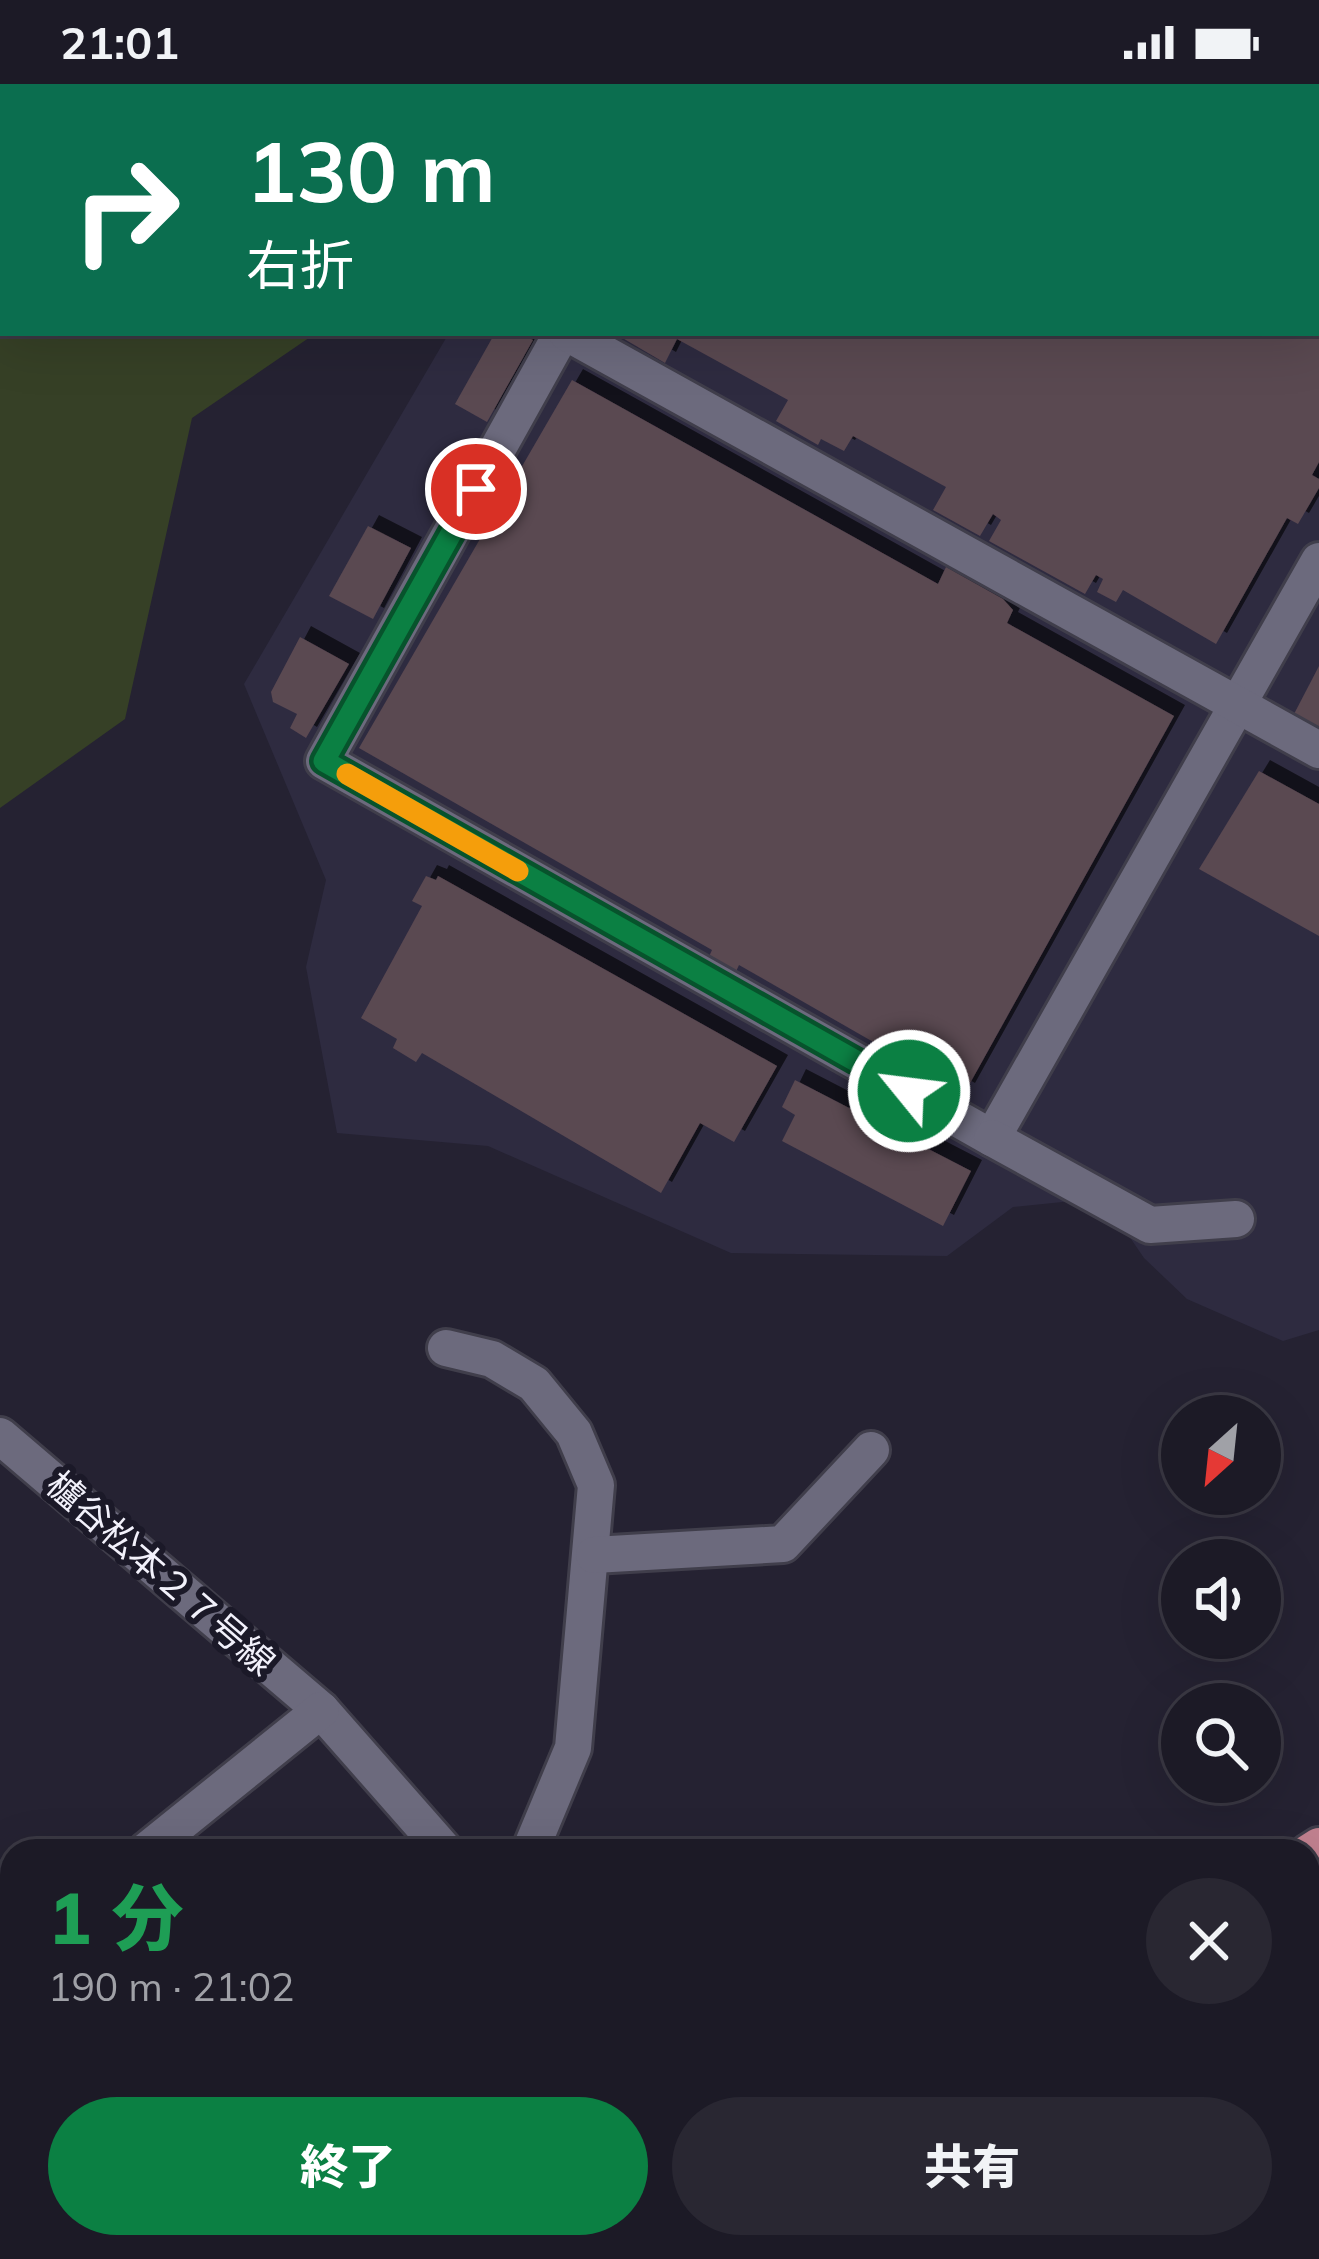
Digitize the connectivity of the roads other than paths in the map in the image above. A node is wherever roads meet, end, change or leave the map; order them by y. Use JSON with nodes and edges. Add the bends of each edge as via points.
{"nodes":[{"id":1,"x":563,"y":336,"type":"edge"},
{"id":2,"x":570,"y":336,"type":"edge"},
{"id":3,"x":1319,"y":561,"type":"edge"},
{"id":4,"x":1238,"y":704,"type":"junction"},
{"id":5,"x":1319,"y":749,"type":"edge"},
{"id":6,"x":992,"y":1138,"type":"junction"},
{"id":7,"x":1236,"y":1219,"type":"dead end"},
{"id":8,"x":446,"y":1348,"type":"dead end"},
{"id":9,"x":0,"y":1436,"type":"edge"},
{"id":10,"x":871,"y":1450,"type":"dead end"},
{"id":11,"x":594,"y":1555,"type":"junction"},
{"id":12,"x":321,"y":1710,"type":"junction"},
{"id":13,"x":161,"y":1839,"type":"edge"},
{"id":14,"x":434,"y":1839,"type":"edge"},
{"id":15,"x":535,"y":1839,"type":"edge"}],
"edges":[{"from":1,"to":6,"type":"street","via":[[324,761]]},
{"from":2,"to":4,"type":"street"},
{"from":3,"to":4,"type":"street"},
{"from":4,"to":5,"type":"street"},
{"from":4,"to":6,"type":"street"},
{"from":6,"to":7,"type":"street","via":[[1150,1226]]},
{"from":8,"to":11,"type":"street","via":[[492,1359],[534,1384],[574,1433],[596,1485]]},
{"from":9,"to":12,"type":"street","name":"櫨谷松本２７号線"},
{"from":10,"to":11,"type":"street","via":[[783,1544]]},
{"from":11,"to":15,"type":"street","via":[[573,1748]]},
{"from":12,"to":13,"type":"street"},
{"from":12,"to":14,"type":"street","name":"櫨谷松本２７号線"}]}
